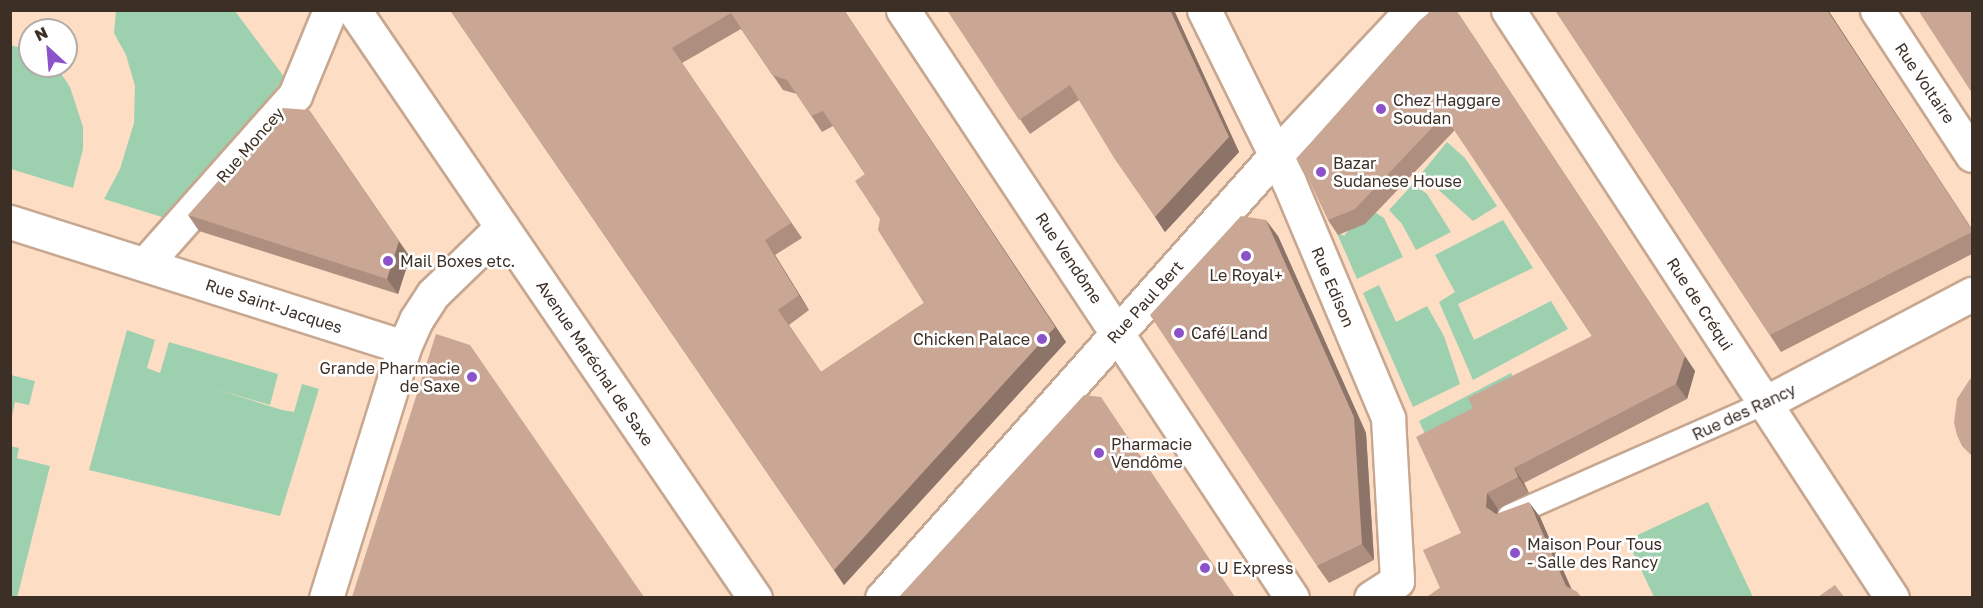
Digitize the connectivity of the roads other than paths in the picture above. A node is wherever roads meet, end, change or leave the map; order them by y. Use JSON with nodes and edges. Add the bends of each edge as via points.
{"nodes":[{"id":1,"x":330,"y":10,"type":"edge"},
{"id":2,"x":354,"y":10,"type":"edge"},
{"id":3,"x":903,"y":10,"type":"edge"},
{"id":4,"x":1204,"y":10,"type":"edge"},
{"id":5,"x":1412,"y":10,"type":"edge"},
{"id":6,"x":1508,"y":10,"type":"edge"},
{"id":7,"x":1877,"y":10,"type":"edge"},
{"id":8,"x":1972,"y":155,"type":"edge"},
{"id":9,"x":1275,"y":156,"type":"junction"},
{"id":10,"x":10,"y":222,"type":"edge"},
{"id":11,"x":502,"y":227,"type":"junction"},
{"id":12,"x":145,"y":264,"type":"junction"},
{"id":13,"x":1972,"y":294,"type":"edge"},
{"id":14,"x":1118,"y":332,"type":"junction"},
{"id":15,"x":404,"y":347,"type":"junction"},
{"id":16,"x":1765,"y":403,"type":"junction"},
{"id":17,"x":1509,"y":516,"type":"edge"},
{"id":18,"x":1384,"y":589,"type":"edge"},
{"id":19,"x":326,"y":597,"type":"edge"},
{"id":20,"x":755,"y":597,"type":"edge"},
{"id":21,"x":882,"y":597,"type":"edge"},
{"id":22,"x":1292,"y":597,"type":"edge"},
{"id":23,"x":1892,"y":597,"type":"edge"}],
"edges":[{"from":1,"to":12,"type":"street","name":"Rue Moncey","via":[[295,94]]},
{"from":2,"to":11,"type":"street","name":"Avenue Maréchal de Saxe"},
{"from":3,"to":14,"type":"street","name":"Rue Vendôme"},
{"from":4,"to":9,"type":"street","name":"Rue Edison"},
{"from":5,"to":9,"type":"street","name":"Rue Paul Bert"},
{"from":6,"to":16,"type":"street","name":"Rue de Créqui"},
{"from":7,"to":8,"type":"street","name":"Rue Voltaire"},
{"from":9,"to":14,"type":"street","name":"Rue Paul Bert"},
{"from":9,"to":18,"type":"street","name":"Rue Edison","via":[[1388,418]]},
{"from":10,"to":12,"type":"street","name":"Rue Saint-Jacques"},
{"from":11,"to":15,"type":"street","via":[[433,294]]},
{"from":11,"to":20,"type":"street","name":"Avenue Maréchal de Saxe"},
{"from":12,"to":15,"type":"street","name":"Rue Saint-Jacques"},
{"from":13,"to":16,"type":"street","name":"Rue des Rancy"},
{"from":14,"to":21,"type":"street","name":"Rue Paul Bert"},
{"from":14,"to":22,"type":"street","name":"Rue Vendôme"},
{"from":15,"to":19,"type":"street"},
{"from":16,"to":17,"type":"lane","name":"Rue des Rancy"},
{"from":16,"to":23,"type":"street","name":"Rue de Créqui"}]}
